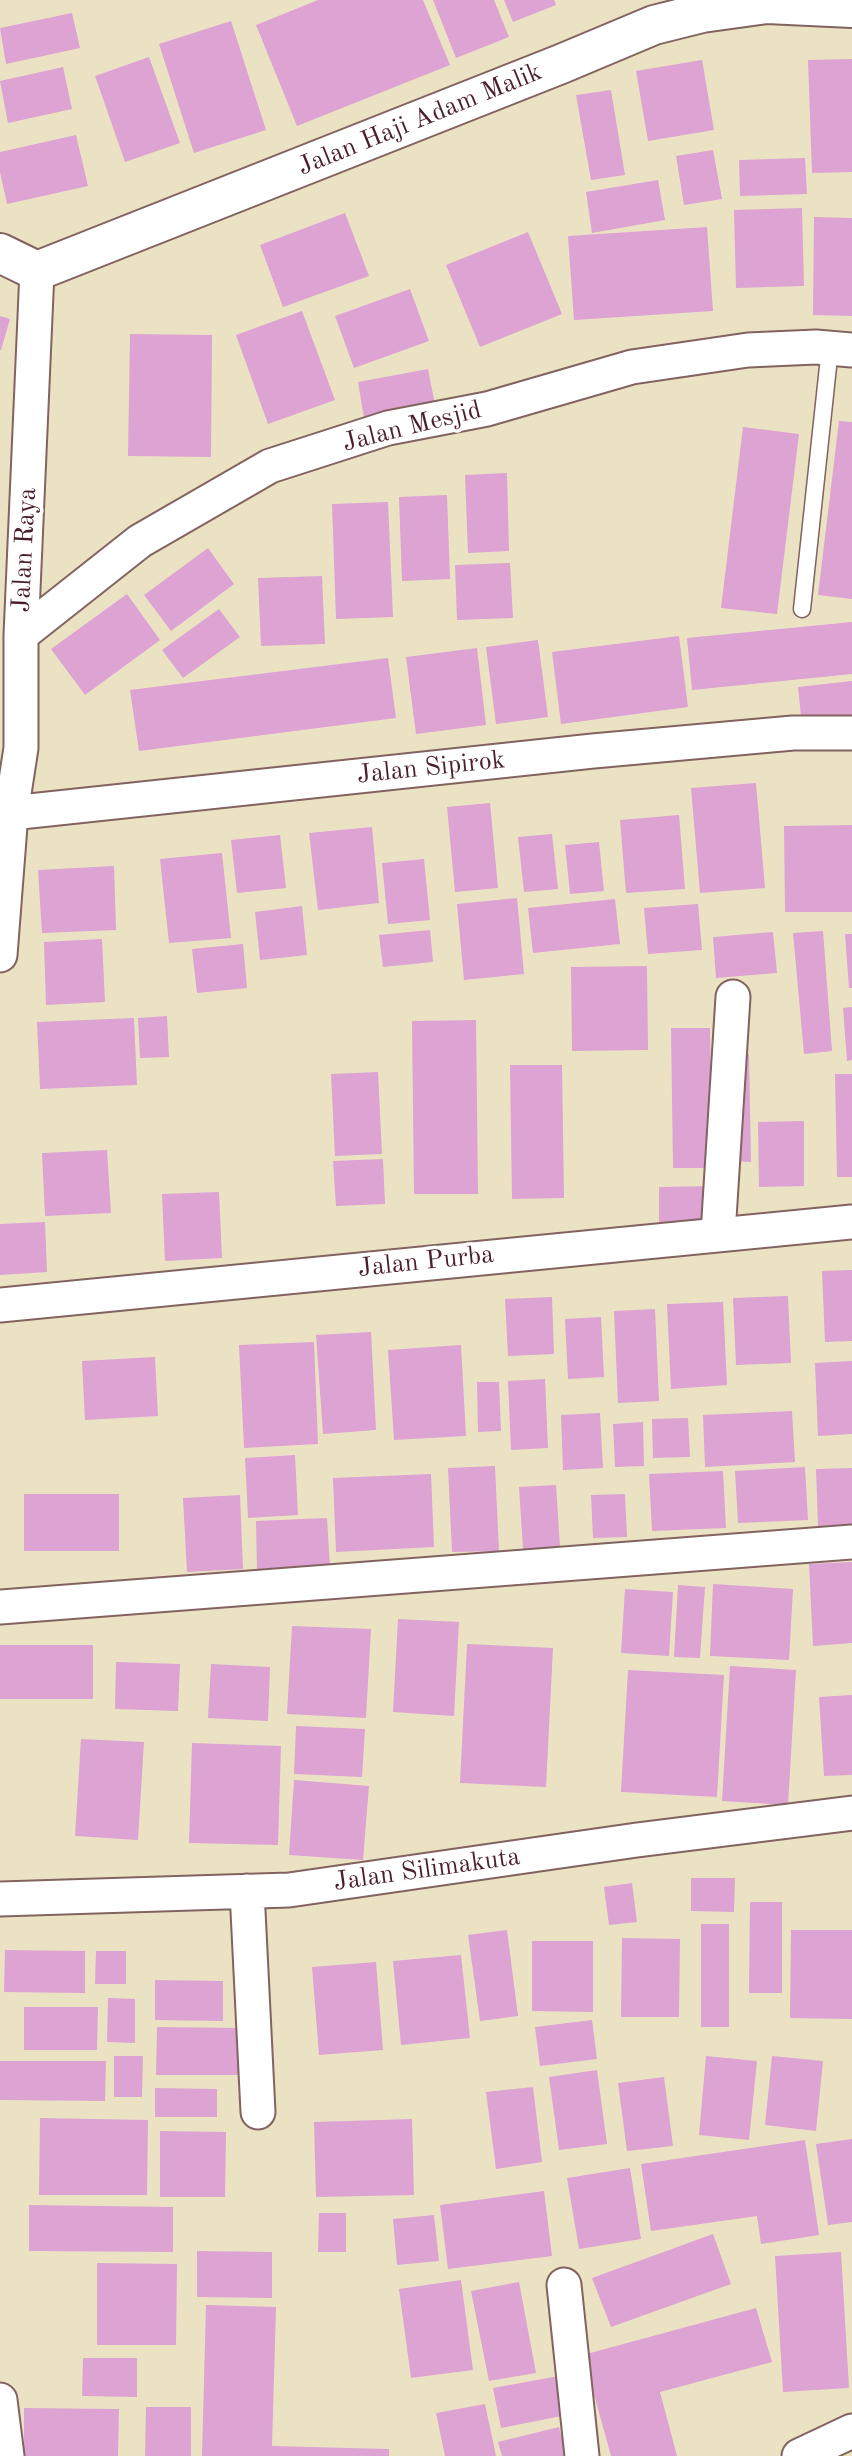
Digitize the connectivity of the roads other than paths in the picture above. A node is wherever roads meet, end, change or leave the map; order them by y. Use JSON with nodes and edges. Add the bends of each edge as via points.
{"nodes":[{"id":1,"x":852,"y":8,"type":"edge"},
{"id":2,"x":0,"y":253,"type":"edge"},
{"id":3,"x":37,"y":271,"type":"junction"},
{"id":4,"x":841,"y":349,"type":"edge"},
{"id":5,"x":802,"y":608,"type":"dead end"},
{"id":6,"x":21,"y":635,"type":"junction"},
{"id":7,"x":852,"y":733,"type":"edge"},
{"id":8,"x":10,"y":748,"type":"edge"},
{"id":9,"x":11,"y":813,"type":"junction"},
{"id":10,"x":0,"y":954,"type":"edge"},
{"id":11,"x":733,"y":997,"type":"dead end"},
{"id":12,"x":852,"y":1222,"type":"edge"},
{"id":13,"x":718,"y":1234,"type":"junction"},
{"id":14,"x":0,"y":1304,"type":"edge"},
{"id":15,"x":852,"y":1542,"type":"edge"},
{"id":16,"x":0,"y":1607,"type":"edge"},
{"id":17,"x":852,"y":1813,"type":"edge"},
{"id":18,"x":247,"y":1891,"type":"junction"},
{"id":19,"x":0,"y":1899,"type":"edge"},
{"id":20,"x":258,"y":2112,"type":"dead end"},
{"id":21,"x":564,"y":2286,"type":"dead end"},
{"id":22,"x":0,"y":2400,"type":"edge"},
{"id":23,"x":852,"y":2431,"type":"edge"},
{"id":24,"x":7,"y":2456,"type":"edge"},
{"id":25,"x":582,"y":2456,"type":"edge"},
{"id":26,"x":799,"y":2456,"type":"edge"}],
"edges":[{"from":1,"to":3,"type":"street","name":"Jalan Haji Adam Malik","via":[[767,4],[654,25]]},
{"from":2,"to":3,"type":"street"},
{"from":3,"to":6,"type":"street","name":"Jalan Raya"},
{"from":4,"to":5,"type":"lane"},
{"from":4,"to":6,"type":"street","name":"Jalan Mesjid","via":[[748,350],[632,367],[487,409],[388,428],[270,466],[140,541]]},
{"from":6,"to":8,"type":"street","name":"Jalan Raya"},
{"from":7,"to":9,"type":"street","name":"Jalan Sipirok","via":[[793,733],[593,751]]},
{"from":8,"to":9,"type":"street","name":"Jalan Raya"},
{"from":9,"to":10,"type":"street","name":"Jalan Raya"},
{"from":11,"to":13,"type":"street"},
{"from":12,"to":13,"type":"street","name":"Jalan Purba"},
{"from":13,"to":14,"type":"street","name":"Jalan Purba"},
{"from":15,"to":16,"type":"street"},
{"from":17,"to":18,"type":"street","name":"Jalan Silimakuta","via":[[289,1890]]},
{"from":18,"to":19,"type":"street","name":"Jalan Silimakuta"},
{"from":18,"to":20,"type":"street"},
{"from":21,"to":25,"type":"street"},
{"from":22,"to":24,"type":"street"},
{"from":23,"to":26,"type":"street"}]}
